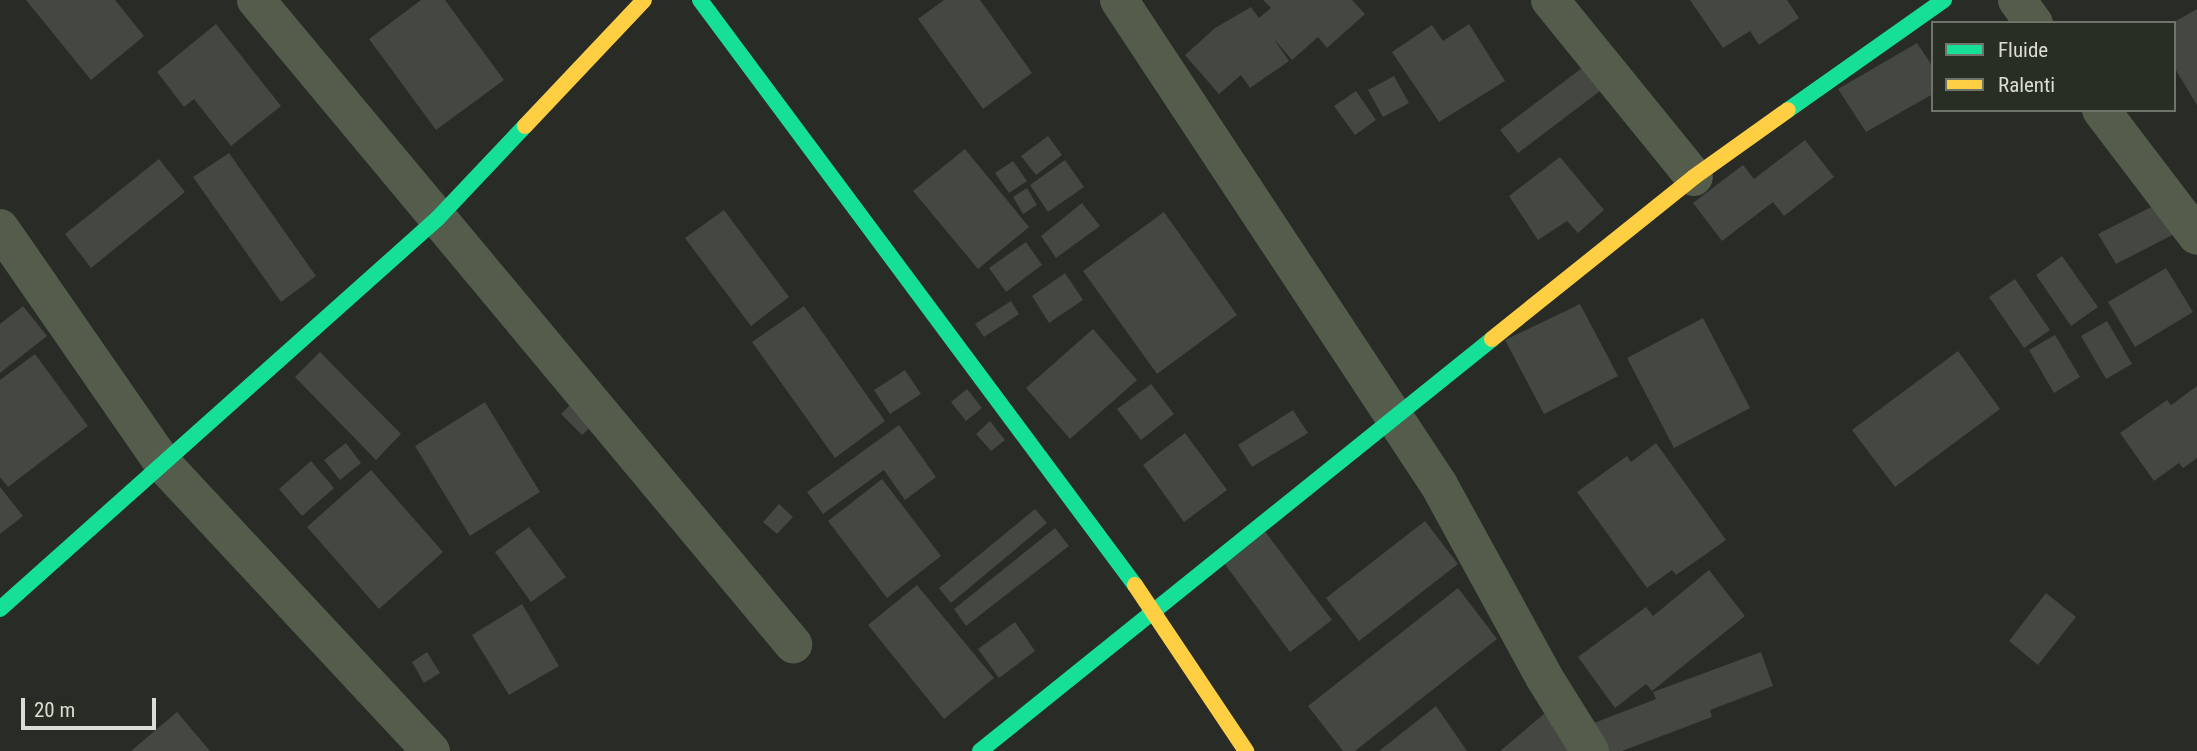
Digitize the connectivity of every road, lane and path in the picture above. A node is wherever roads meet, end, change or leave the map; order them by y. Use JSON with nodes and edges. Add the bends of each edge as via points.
{"nodes":[{"id":1,"x":256,"y":0,"type":"edge"},
{"id":2,"x":644,"y":0,"type":"edge"},
{"id":3,"x":700,"y":0,"type":"edge"},
{"id":4,"x":1119,"y":0,"type":"edge"},
{"id":5,"x":1550,"y":0,"type":"edge"},
{"id":6,"x":1944,"y":0,"type":"edge"},
{"id":7,"x":2017,"y":0,"type":"edge"},
{"id":8,"x":2033,"y":21,"type":"edge"},
{"id":9,"x":2103,"y":112,"type":"edge"},
{"id":10,"x":1694,"y":177,"type":"junction"},
{"id":11,"x":437,"y":219,"type":"junction"},
{"id":12,"x":0,"y":228,"type":"edge"},
{"id":13,"x":2197,"y":236,"type":"edge"},
{"id":14,"x":1393,"y":419,"type":"junction"},
{"id":15,"x":165,"y":466,"type":"junction"},
{"id":16,"x":0,"y":609,"type":"edge"},
{"id":17,"x":1154,"y":611,"type":"junction"},
{"id":18,"x":793,"y":644,"type":"dead end"},
{"id":19,"x":431,"y":751,"type":"edge"},
{"id":20,"x":980,"y":751,"type":"edge"},
{"id":21,"x":1246,"y":751,"type":"edge"},
{"id":22,"x":1590,"y":751,"type":"edge"}],
"edges":[{"from":1,"to":11,"type":"street"},
{"from":2,"to":11,"type":"street"},
{"from":3,"to":17,"type":"street"},
{"from":4,"to":14,"type":"street"},
{"from":5,"to":10,"type":"street"},
{"from":6,"to":10,"type":"street"},
{"from":7,"to":8,"type":"street"},
{"from":9,"to":13,"type":"street"},
{"from":10,"to":14,"type":"street"},
{"from":11,"to":15,"type":"street"},
{"from":11,"to":18,"type":"street"},
{"from":12,"to":15,"type":"street"},
{"from":14,"to":17,"type":"street"},
{"from":14,"to":22,"type":"street","via":[[1439,485]]},
{"from":15,"to":16,"type":"street"},
{"from":15,"to":19,"type":"street"},
{"from":17,"to":20,"type":"street"},
{"from":17,"to":21,"type":"street"}]}
